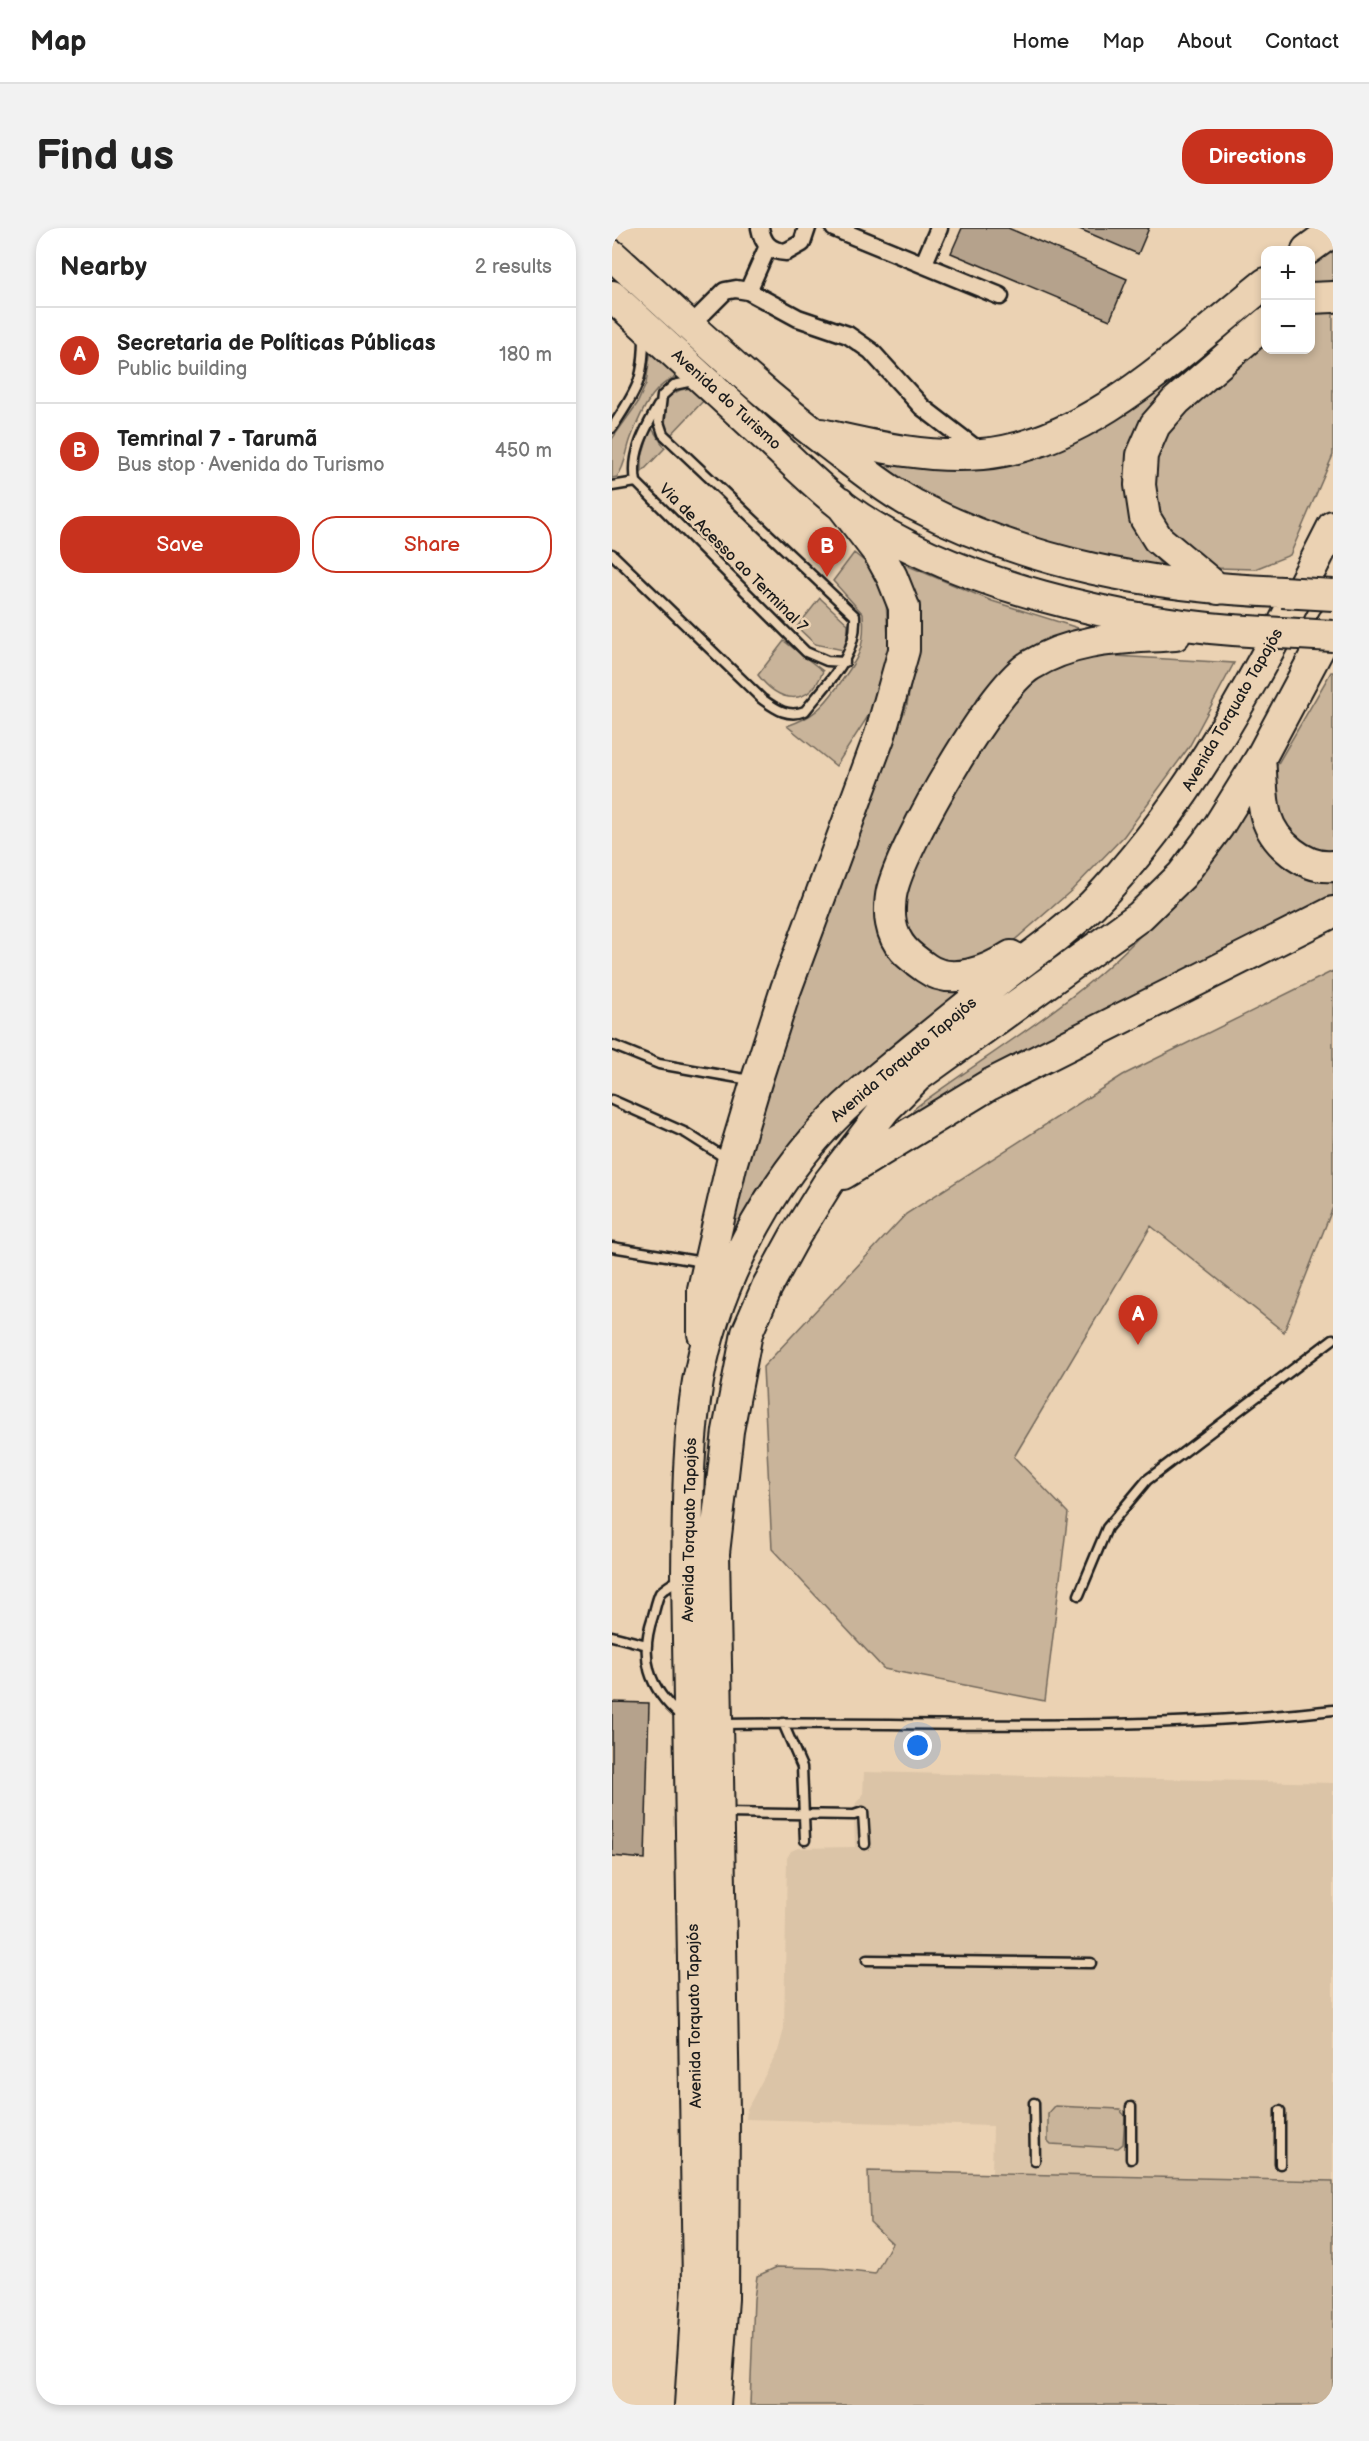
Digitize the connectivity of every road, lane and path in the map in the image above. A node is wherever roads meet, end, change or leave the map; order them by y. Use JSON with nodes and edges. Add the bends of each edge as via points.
{"nodes":[{"id":1,"x":760,"y":228,"type":"edge"},
{"id":2,"x":807,"y":228,"type":"edge"},
{"id":3,"x":834,"y":228,"type":"edge"},
{"id":4,"x":939,"y":228,"type":"edge"},
{"id":5,"x":1333,"y":231,"type":"edge"},
{"id":6,"x":768,"y":246,"type":"junction"},
{"id":7,"x":1312,"y":246,"type":"edge"},
{"id":8,"x":612,"y":255,"type":"edge"},
{"id":9,"x":924,"y":263,"type":"junction"},
{"id":10,"x":1261,"y":287,"type":"edge"},
{"id":11,"x":748,"y":291,"type":"junction"},
{"id":12,"x":612,"y":296,"type":"edge"},
{"id":13,"x":1000,"y":296,"type":"dead end"},
{"id":14,"x":1333,"y":297,"type":"edge"},
{"id":15,"x":1315,"y":298,"type":"edge"},
{"id":16,"x":644,"y":325,"type":"junction"},
{"id":17,"x":690,"y":326,"type":"junction"},
{"id":18,"x":1261,"y":327,"type":"edge"},
{"id":19,"x":704,"y":380,"type":"junction"},
{"id":20,"x":659,"y":404,"type":"junction"},
{"id":21,"x":612,"y":428,"type":"edge"},
{"id":22,"x":812,"y":432,"type":"junction"},
{"id":23,"x":984,"y":454,"type":"junction"},
{"id":24,"x":636,"y":482,"type":"junction"},
{"id":25,"x":612,"y":486,"type":"edge"},
{"id":26,"x":840,"y":503,"type":"junction"},
{"id":27,"x":1333,"y":526,"type":"edge"},
{"id":28,"x":612,"y":554,"type":"edge"},
{"id":29,"x":1218,"y":589,"type":"junction"},
{"id":30,"x":1333,"y":595,"type":"edge"},
{"id":31,"x":1333,"y":622,"type":"edge"},
{"id":32,"x":1224,"y":630,"type":"junction"},
{"id":33,"x":1333,"y":636,"type":"edge"},
{"id":34,"x":845,"y":662,"type":"junction"},
{"id":35,"x":1260,"y":759,"type":"junction"},
{"id":36,"x":1333,"y":866,"type":"edge"},
{"id":37,"x":1092,"y":905,"type":"junction"},
{"id":38,"x":1333,"y":912,"type":"edge"},
{"id":39,"x":612,"y":1045,"type":"edge"},
{"id":40,"x":756,"y":1082,"type":"junction"},
{"id":41,"x":612,"y":1100,"type":"edge"},
{"id":42,"x":732,"y":1162,"type":"junction"},
{"id":43,"x":828,"y":1183,"type":"junction"},
{"id":44,"x":612,"y":1247,"type":"edge"},
{"id":45,"x":709,"y":1263,"type":"junction"},
{"id":46,"x":1333,"y":1339,"type":"edge"},
{"id":47,"x":705,"y":1353,"type":"junction"},
{"id":48,"x":687,"y":1574,"type":"junction"},
{"id":49,"x":1080,"y":1595,"type":"dead end"},
{"id":50,"x":612,"y":1636,"type":"edge"},
{"id":51,"x":647,"y":1645,"type":"junction"},
{"id":52,"x":1333,"y":1710,"type":"edge"},
{"id":53,"x":703,"y":1723,"type":"junction"},
{"id":54,"x":783,"y":1723,"type":"junction"},
{"id":55,"x":718,"y":1812,"type":"junction"},
{"id":56,"x":804,"y":1815,"type":"junction"},
{"id":57,"x":805,"y":1840,"type":"dead end"},
{"id":58,"x":865,"y":1844,"type":"dead end"},
{"id":59,"x":867,"y":1960,"type":"dead end"},
{"id":60,"x":1091,"y":1963,"type":"dead end"},
{"id":61,"x":1034,"y":2103,"type":"dead end"},
{"id":62,"x":1131,"y":2107,"type":"dead end"},
{"id":63,"x":1280,"y":2111,"type":"dead end"},
{"id":64,"x":1131,"y":2159,"type":"dead end"},
{"id":65,"x":1035,"y":2161,"type":"dead end"},
{"id":66,"x":1280,"y":2164,"type":"dead end"},
{"id":67,"x":690,"y":2405,"type":"edge"},
{"id":68,"x":715,"y":2405,"type":"edge"}],
"edges":[{"from":1,"to":6,"type":"street"},
{"from":2,"to":6,"type":"street","via":[[802,243],[795,249],[786,252]]},
{"from":3,"to":9,"type":"street"},
{"from":4,"to":9,"type":"street"},
{"from":5,"to":7,"type":"highway"},
{"from":6,"to":11,"type":"street"},
{"from":8,"to":17,"type":"highway","name":"Avenida do Turismo"},
{"from":9,"to":13,"type":"street"},
{"from":10,"to":23,"type":"highway","via":[[1126,396],[1095,416],[1031,443]]},
{"from":11,"to":17,"type":"street","via":[[725,291]]},
{"from":11,"to":23,"type":"street","via":[[798,318],[860,342],[922,408]]},
{"from":12,"to":16,"type":"highway","name":"Avenida do Turismo"},
{"from":14,"to":15,"type":"highway"},
{"from":16,"to":19,"type":"highway","name":"Avenida do Turismo"},
{"from":16,"to":21,"type":"lane","via":[[641,379]]},
{"from":17,"to":22,"type":"highway","name":"Avenida do Turismo"},
{"from":18,"to":29,"type":"highway","via":[[1176,401],[1155,425],[1142,455],[1140,485],[1145,518],[1158,539],[1179,560]]},
{"from":19,"to":20,"type":"lane","name":"Via de Acesso ao Terminal 7","via":[[674,385]]},
{"from":19,"to":26,"type":"highway","name":"Avenida do Turismo"},
{"from":20,"to":24,"type":"lane","name":"Via de Acesso ao Terminal 7","via":[[638,445],[633,468]]},
{"from":20,"to":34,"type":"lane","via":[[663,434],[855,616],[855,639]]},
{"from":22,"to":23,"type":"highway","via":[[900,452]]},
{"from":22,"to":29,"type":"highway","name":"Avenida do Turismo","via":[[912,503],[1031,554],[1085,569]]},
{"from":24,"to":25,"type":"lane","name":"Via de Acesso ao Terminal 7"},
{"from":24,"to":34,"type":"lane","name":"Via de Acesso ao Terminal 7","via":[[806,652],[827,661]]},
{"from":26,"to":32,"type":"highway","via":[[910,548],[963,570],[1100,609]]},
{"from":26,"to":40,"type":"highway","via":[[892,577],[904,607],[904,650],[880,735],[786,989]]},
{"from":27,"to":37,"type":"highway","name":"Avenida Torquato Tapajós","via":[[1272,647],[1197,775],[1160,826]]},
{"from":28,"to":34,"type":"lane","via":[[777,709],[795,715],[805,711]]},
{"from":29,"to":30,"type":"highway","name":"Avenida do Turismo","bridge":true},
{"from":31,"to":35,"type":"highway","name":"Avenida Torquato Tapajós"},
{"from":32,"to":33,"type":"highway","bridge":true},
{"from":32,"to":37,"type":"highway","via":[[1086,642],[1063,648],[1028,666],[1000,694],[977,728],[902,862],[892,889],[891,923],[904,952],[933,973],[962,976],[995,966]]},
{"from":35,"to":36,"type":"highway","via":[[1266,817],[1283,845],[1304,862]]},
{"from":35,"to":43,"type":"highway","name":"Avenida Torquato Tapajós","via":[[1218,827],[1182,875],[1106,942],[918,1076],[885,1109]]},
{"from":37,"to":47,"type":"highway","name":"Avenida Torquato Tapajós","via":[[856,1096],[803,1150],[757,1219],[732,1272]]},
{"from":38,"to":43,"type":"highway","via":[[989,1085]]},
{"from":39,"to":40,"type":"lane","via":[[659,1064]]},
{"from":40,"to":42,"type":"highway"},
{"from":41,"to":42,"type":"lane","via":[[686,1133]]},
{"from":42,"to":45,"type":"highway"},
{"from":43,"to":53,"type":"highway","name":"Avenida Torquato Tapajós","via":[[766,1287],[747,1333],[728,1431],[714,1553]]},
{"from":44,"to":45,"type":"lane"},
{"from":45,"to":47,"type":"highway","via":[[701,1313]]},
{"from":46,"to":49,"type":"lane","via":[[1147,1480],[1107,1528]]},
{"from":47,"to":48,"type":"highway","name":"Avenida Torquato Tapajós","via":[[689,1456]]},
{"from":48,"to":51,"type":"lane","via":[[660,1593]]},
{"from":48,"to":53,"type":"highway","name":"Avenida Torquato Tapajós"},
{"from":50,"to":51,"type":"lane"},
{"from":51,"to":53,"type":"lane","via":[[645,1660],[653,1684],[666,1703]]},
{"from":52,"to":54,"type":"lane","via":[[1278,1717],[1076,1724]]},
{"from":53,"to":54,"type":"lane"},
{"from":53,"to":55,"type":"highway","name":"Avenida Torquato Tapajós"},
{"from":53,"to":67,"type":"highway","name":"Avenida Torquato Tapajós","via":[[698,2284]]},
{"from":54,"to":56,"type":"lane","via":[[801,1767]]},
{"from":55,"to":56,"type":"lane"},
{"from":55,"to":68,"type":"highway","name":"Avenida Torquato Tapajós","via":[[724,2111],[723,2299]]},
{"from":56,"to":57,"type":"lane"},
{"from":56,"to":58,"type":"lane","via":[[863,1812]]},
{"from":59,"to":60,"type":"lane"},
{"from":61,"to":65,"type":"lane"},
{"from":62,"to":64,"type":"lane"},
{"from":63,"to":66,"type":"lane"}]}
